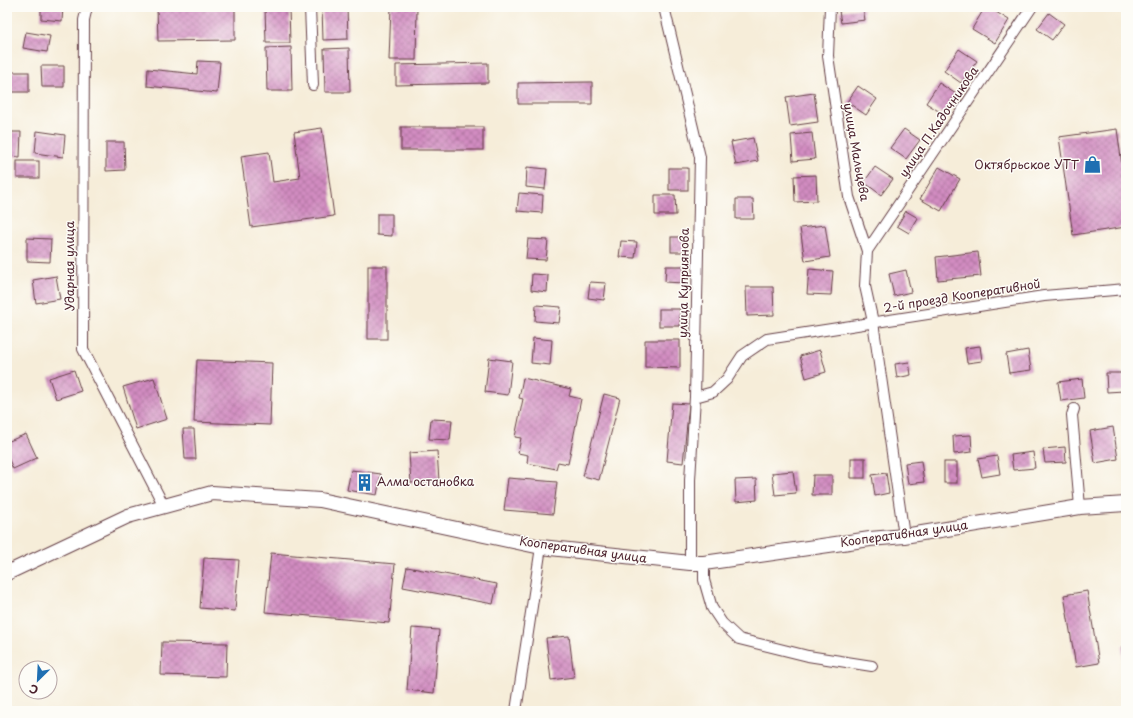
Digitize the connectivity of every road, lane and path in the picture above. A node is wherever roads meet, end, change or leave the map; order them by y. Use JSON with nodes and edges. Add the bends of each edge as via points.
{"nodes":[{"id":1,"x":87,"y":7,"type":"edge"},
{"id":2,"x":310,"y":7,"type":"edge"},
{"id":3,"x":664,"y":7,"type":"edge"},
{"id":4,"x":830,"y":7,"type":"edge"},
{"id":5,"x":1032,"y":7,"type":"edge"},
{"id":6,"x":313,"y":85,"type":"dead end"},
{"id":7,"x":867,"y":251,"type":"junction"},
{"id":8,"x":1126,"y":289,"type":"edge"},
{"id":9,"x":873,"y":322,"type":"junction"},
{"id":10,"x":695,"y":397,"type":"junction"},
{"id":11,"x":1074,"y":409,"type":"dead end"},
{"id":12,"x":1126,"y":504,"type":"edge"},
{"id":13,"x":164,"y":506,"type":"junction"},
{"id":14,"x":1080,"y":508,"type":"junction"},
{"id":15,"x":904,"y":536,"type":"junction"},
{"id":16,"x":541,"y":547,"type":"junction"},
{"id":17,"x":697,"y":563,"type":"junction"},
{"id":18,"x":7,"y":573,"type":"edge"},
{"id":19,"x":872,"y":666,"type":"dead end"},
{"id":20,"x":516,"y":711,"type":"edge"}],
"edges":[{"from":1,"to":13,"type":"street","name":"Ударная улица","via":[[84,20],[83,349]]},
{"from":2,"to":6,"type":"street"},
{"from":3,"to":10,"type":"street","name":"улица Куприянова","via":[[700,157]]},
{"from":4,"to":7,"type":"street","name":"улица Мальцева","via":[[828,56],[849,198]]},
{"from":5,"to":7,"type":"street","name":"улица П.Кадочникова"},
{"from":7,"to":9,"type":"street","name":"улица Мальцева","via":[[865,286]]},
{"from":8,"to":9,"type":"street","name":"2-й проезд Кооперативной","via":[[1044,296]]},
{"from":9,"to":10,"type":"street","via":[[767,339],[742,356],[727,379],[713,392]]},
{"from":9,"to":15,"type":"street","name":"2-й проезд Кооперативной"},
{"from":10,"to":17,"type":"street","name":"улица Куприянова","via":[[690,480]]},
{"from":11,"to":14,"type":"street","via":[[1072,414]]},
{"from":12,"to":14,"type":"main road","name":"Кооперативная улица"},
{"from":13,"to":16,"type":"main road","name":"Кооперативная улица","via":[[212,493],[320,500]]},
{"from":13,"to":18,"type":"main road","name":"Кооперативная улица","via":[[128,516]]},
{"from":14,"to":15,"type":"main road","name":"Кооперативная улица"},
{"from":15,"to":17,"type":"main road","name":"Кооперативная улица"},
{"from":16,"to":17,"type":"main road","name":"Кооперативная улица"},
{"from":16,"to":20,"type":"street"},
{"from":17,"to":19,"type":"street","name":"улица Куприянова","via":[[712,608],[722,623],[739,639],[808,656]]}]}
